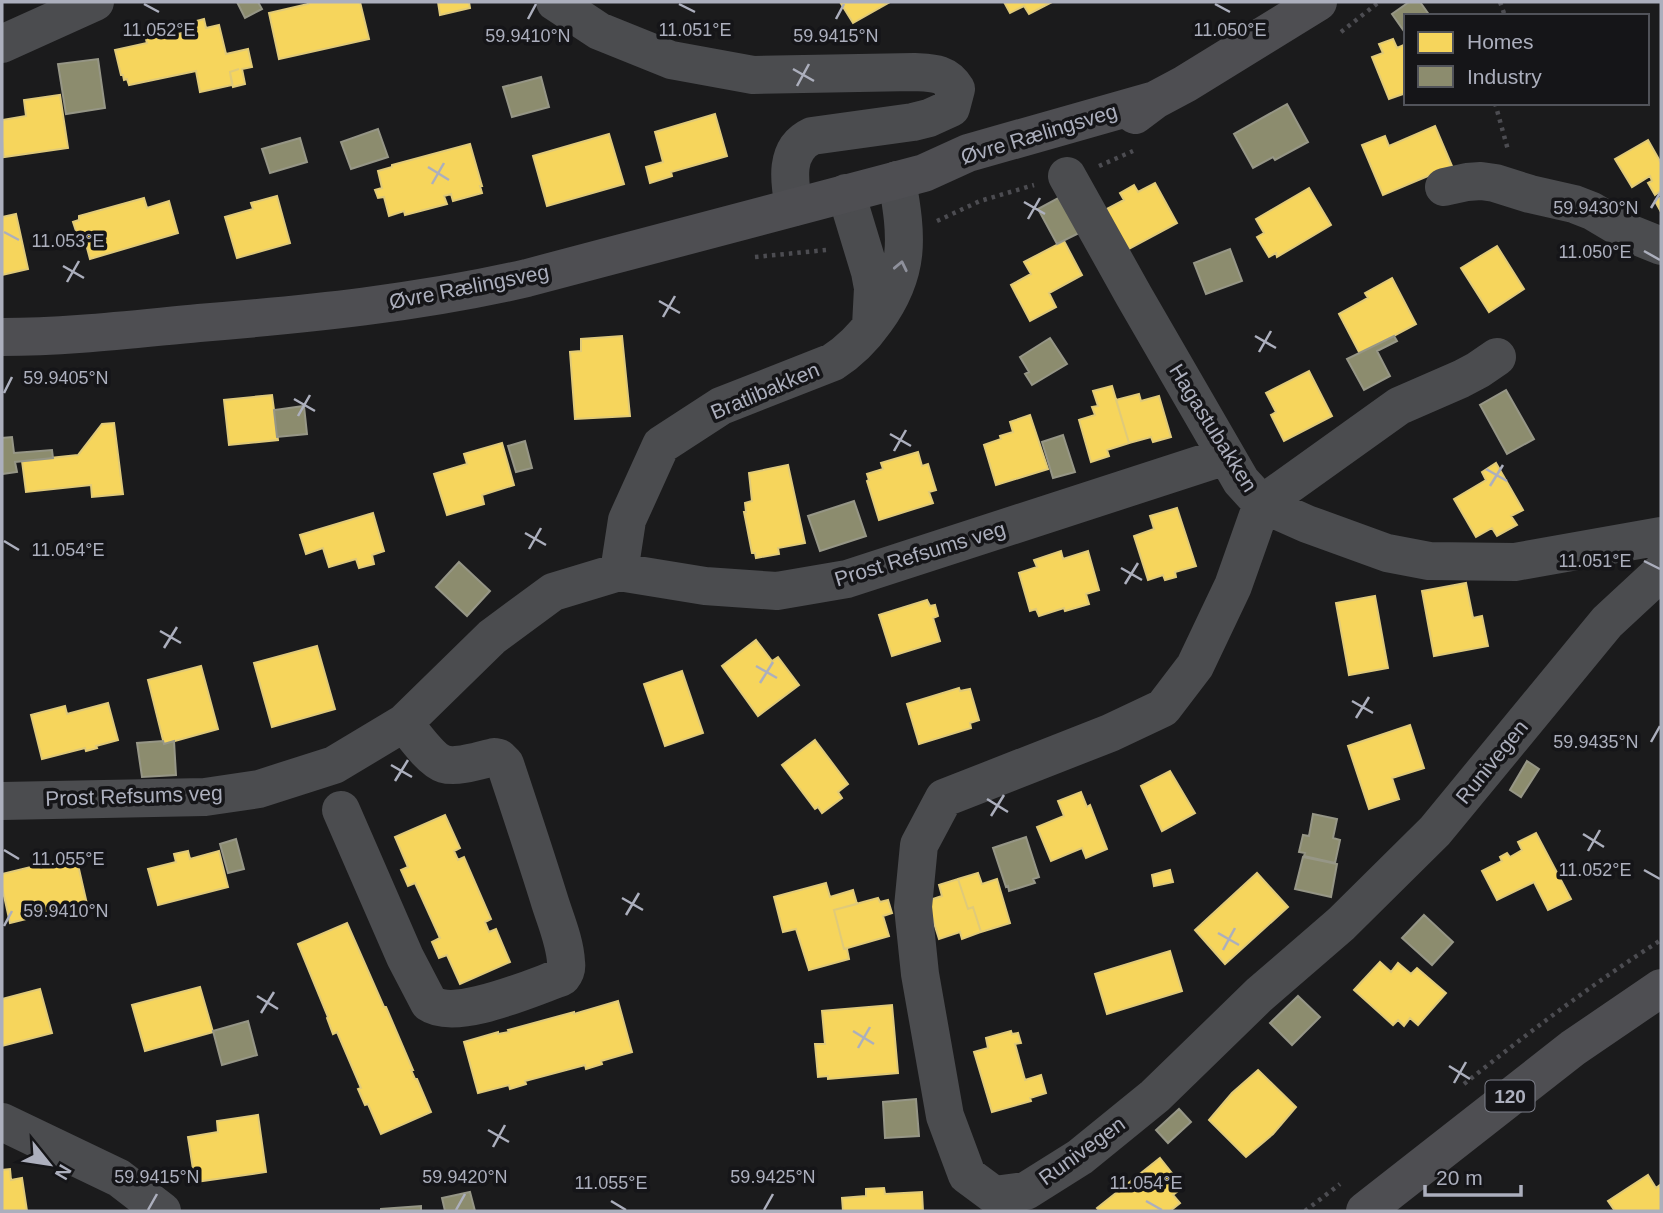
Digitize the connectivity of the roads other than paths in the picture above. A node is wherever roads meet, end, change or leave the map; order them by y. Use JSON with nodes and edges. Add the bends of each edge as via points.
{"nodes":[{"id":1,"x":95,"y":2,"type":"edge"},
{"id":2,"x":555,"y":2,"type":"edge"},
{"id":3,"x":1318,"y":2,"type":"edge"},
{"id":4,"x":2,"y":44,"type":"edge"},
{"id":5,"x":1067,"y":176,"type":"dead end"},
{"id":6,"x":910,"y":177,"type":"junction"},
{"id":7,"x":1444,"y":187,"type":"dead end"},
{"id":8,"x":846,"y":194,"type":"junction"},
{"id":9,"x":794,"y":207,"type":"junction"},
{"id":10,"x":1661,"y":246,"type":"edge"},
{"id":11,"x":871,"y":326,"type":"junction"},
{"id":12,"x":2,"y":337,"type":"edge"},
{"id":13,"x":1497,"y":357,"type":"dead end"},
{"id":14,"x":1226,"y":456,"type":"junction"},
{"id":15,"x":1262,"y":504,"type":"junction"},
{"id":16,"x":1661,"y":536,"type":"edge"},
{"id":17,"x":619,"y":572,"type":"junction"},
{"id":18,"x":1661,"y":572,"type":"edge"},
{"id":19,"x":404,"y":723,"type":"junction"},
{"id":20,"x":2,"y":801,"type":"edge"},
{"id":21,"x":341,"y":810,"type":"dead end"},
{"id":22,"x":1661,"y":988,"type":"edge"},
{"id":23,"x":2,"y":1122,"type":"edge"},
{"id":24,"x":162,"y":1211,"type":"edge"},
{"id":25,"x":1365,"y":1211,"type":"edge"}],
"edges":[{"from":1,"to":4,"type":"street"},
{"from":2,"to":9,"type":"street","via":[[599,31],[671,60],[753,75],[914,72],[937,73],[952,82],[956,89],[951,108],[929,118],[805,139],[797,146],[790,166]]},
{"from":3,"to":6,"type":"main road","name":"Øvre Rælingsveg","via":[[1155,100],[968,153]]},
{"from":5,"to":14,"type":"street","name":"Hagastubakken"},
{"from":6,"to":8,"type":"main road","name":"Øvre Rælingsveg"},
{"from":11,"to":6,"type":"street","name":"Bratlibakken","one_way":true,"via":[[901,273],[902,209]]},
{"from":7,"to":10,"type":"street","via":[[1481,181],[1574,204]]},
{"from":8,"to":9,"type":"main road","name":"Øvre Rælingsveg"},
{"from":8,"to":11,"type":"street","via":[[870,272]]},
{"from":9,"to":12,"type":"main road","name":"Øvre Rælingsveg","via":[[527,278],[425,299],[227,321]]},
{"from":11,"to":17,"type":"street","name":"Bratlibakken","via":[[848,352],[832,362],[721,406],[661,445],[627,520]]},
{"from":13,"to":15,"type":"street","via":[[1461,379],[1399,405]]},
{"from":14,"to":15,"type":"street","name":"Hagastubakken"},
{"from":14,"to":17,"type":"street","name":"Prost Refsums veg","via":[[847,579],[777,591],[705,586]]},
{"from":15,"to":16,"type":"street","name":"Hagastubakken","via":[[1387,553],[1429,561],[1515,562]]},
{"from":15,"to":18,"type":"street","name":"Runivegen","via":[[1233,586],[1195,666],[1163,708],[944,798],[919,845],[913,906],[945,1116],[967,1175],[994,1195],[1026,1191],[1080,1157],[1155,1096],[1341,923],[1435,831],[1607,622]]},
{"from":17,"to":19,"type":"street","name":"Prost Refsums veg","via":[[553,592],[492,637]]},
{"from":19,"to":20,"type":"street","name":"Prost Refsums veg","via":[[334,765],[259,789],[205,797]]},
{"from":19,"to":21,"type":"street","via":[[441,764],[494,757],[505,764],[558,929],[565,974],[502,999],[460,1009],[429,1003]]},
{"from":22,"to":25,"type":"main road","number":"120","via":[[1573,1048]]},
{"from":23,"to":24,"type":"street","via":[[119,1178]]}]}
